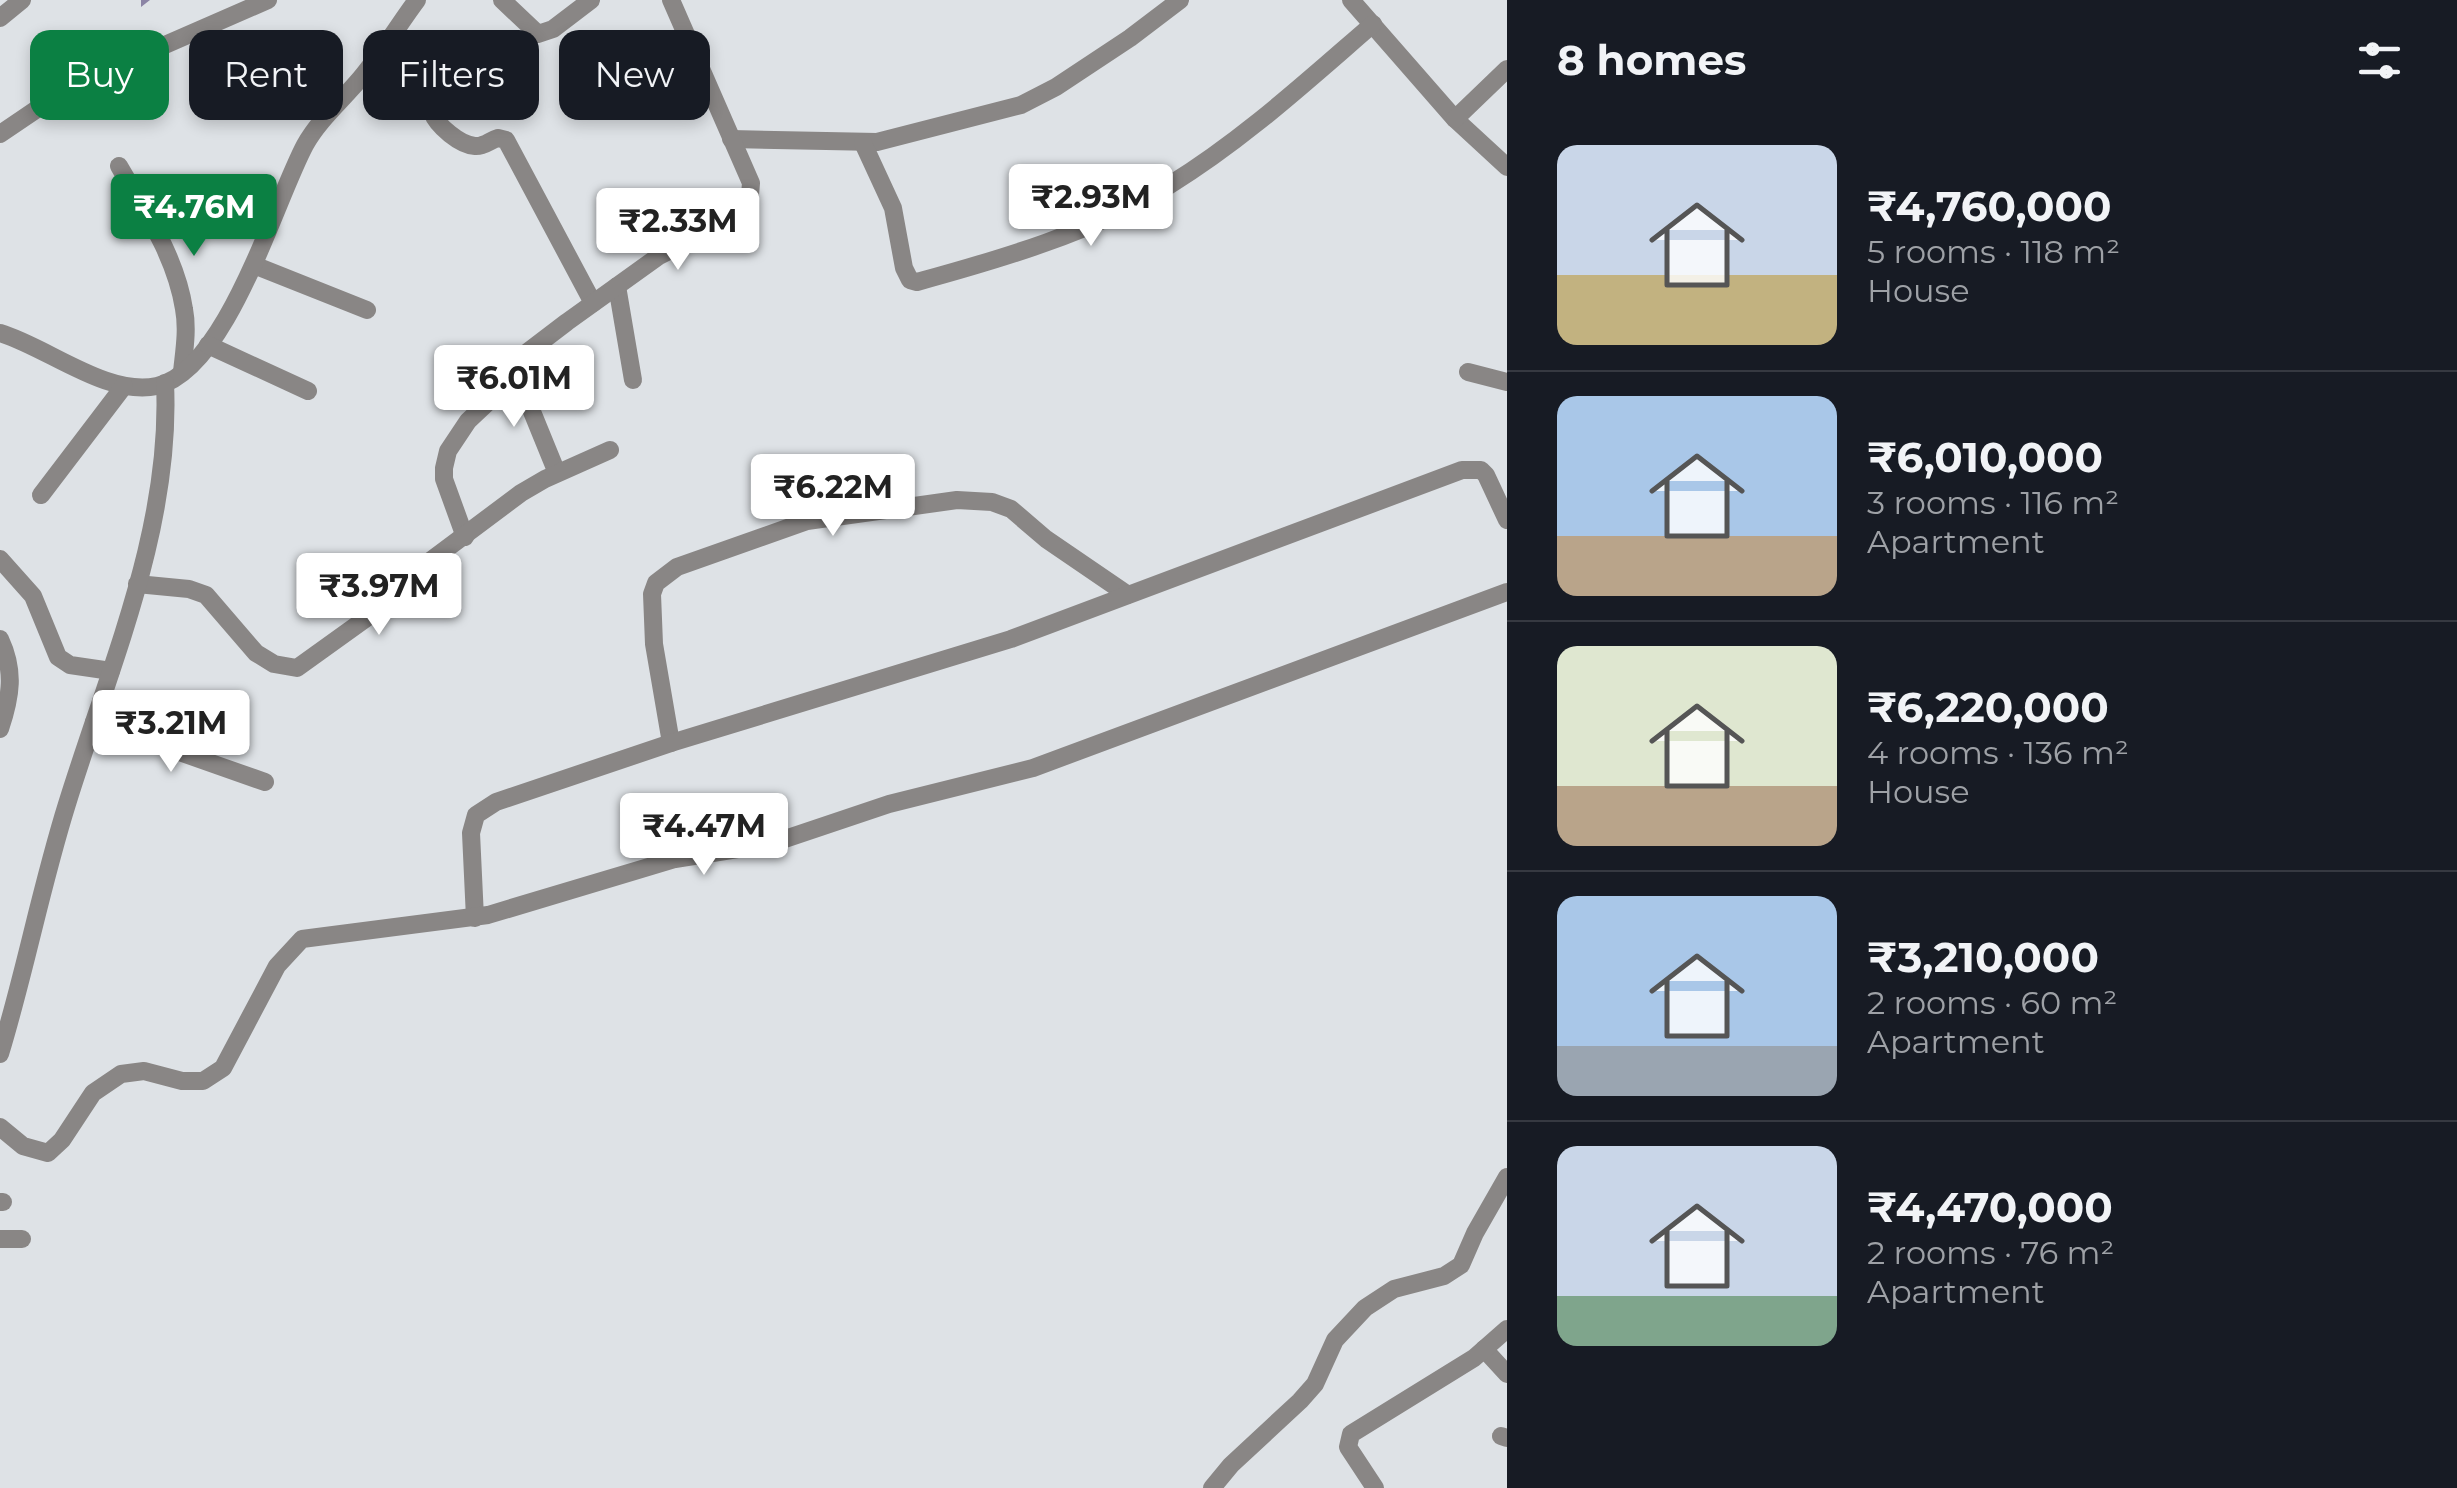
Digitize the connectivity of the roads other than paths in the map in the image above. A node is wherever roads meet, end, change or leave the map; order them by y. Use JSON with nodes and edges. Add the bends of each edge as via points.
{"nodes":[{"id":1,"x":22,"y":0,"type":"edge"},
{"id":2,"x":268,"y":0,"type":"edge"},
{"id":3,"x":417,"y":0,"type":"edge"},
{"id":4,"x":502,"y":0,"type":"edge"},
{"id":5,"x":590,"y":0,"type":"edge"},
{"id":6,"x":671,"y":0,"type":"edge"},
{"id":7,"x":1180,"y":0,"type":"edge"},
{"id":8,"x":1351,"y":0,"type":"edge"},
{"id":9,"x":0,"y":18,"type":"edge"},
{"id":10,"x":1372,"y":24,"type":"junction"},
{"id":11,"x":396,"y":30,"type":"edge"},
{"id":12,"x":1507,"y":69,"type":"edge"},
{"id":13,"x":363,"y":72,"type":"edge"},
{"id":14,"x":1455,"y":119,"type":"junction"},
{"id":15,"x":437,"y":120,"type":"edge"},
{"id":16,"x":0,"y":134,"type":"edge"},
{"id":17,"x":731,"y":138,"type":"junction"},
{"id":18,"x":863,"y":143,"type":"junction"},
{"id":19,"x":119,"y":166,"type":"dead end"},
{"id":20,"x":1507,"y":167,"type":"edge"},
{"id":21,"x":254,"y":265,"type":"junction"},
{"id":22,"x":617,"y":286,"type":"junction"},
{"id":23,"x":592,"y":304,"type":"junction"},
{"id":24,"x":367,"y":310,"type":"dead end"},
{"id":25,"x":0,"y":333,"type":"edge"},
{"id":26,"x":208,"y":344,"type":"junction"},
{"id":27,"x":515,"y":370,"type":"junction"},
{"id":28,"x":182,"y":372,"type":"junction"},
{"id":29,"x":1468,"y":372,"type":"dead end"},
{"id":30,"x":633,"y":380,"type":"dead end"},
{"id":31,"x":1507,"y":382,"type":"edge"},
{"id":32,"x":165,"y":383,"type":"junction"},
{"id":33,"x":124,"y":386,"type":"junction"},
{"id":34,"x":308,"y":392,"type":"dead end"},
{"id":35,"x":610,"y":450,"type":"dead end"},
{"id":36,"x":557,"y":473,"type":"junction"},
{"id":37,"x":40,"y":495,"type":"dead end"},
{"id":38,"x":1507,"y":520,"type":"edge"},
{"id":39,"x":465,"y":536,"type":"junction"},
{"id":40,"x":0,"y":559,"type":"edge"},
{"id":41,"x":137,"y":584,"type":"junction"},
{"id":42,"x":1507,"y":592,"type":"edge"},
{"id":43,"x":1128,"y":595,"type":"junction"},
{"id":44,"x":0,"y":639,"type":"edge"},
{"id":45,"x":111,"y":671,"type":"junction"},
{"id":46,"x":94,"y":722,"type":"junction"},
{"id":47,"x":0,"y":728,"type":"edge"},
{"id":48,"x":671,"y":743,"type":"junction"},
{"id":49,"x":265,"y":782,"type":"dead end"},
{"id":50,"x":476,"y":918,"type":"junction"},
{"id":51,"x":0,"y":1054,"type":"edge"},
{"id":52,"x":0,"y":1127,"type":"edge"},
{"id":53,"x":1507,"y":1176,"type":"edge"},
{"id":54,"x":0,"y":1239,"type":"edge"},
{"id":55,"x":22,"y":1239,"type":"dead end"},
{"id":56,"x":1507,"y":1329,"type":"edge"},
{"id":57,"x":1484,"y":1349,"type":"junction"},
{"id":58,"x":1507,"y":1374,"type":"edge"},
{"id":59,"x":1212,"y":1488,"type":"edge"},
{"id":60,"x":1375,"y":1488,"type":"edge"}],
"edges":[{"from":1,"to":9,"type":"street"},
{"from":2,"to":16,"type":"street","via":[[71,86]]},
{"from":3,"to":11,"type":"street"},
{"from":4,"to":5,"type":"street","via":[[538,34]]},
{"from":6,"to":17,"type":"street"},
{"from":7,"to":18,"type":"street","via":[[1021,105]]},
{"from":8,"to":10,"type":"street"},
{"from":10,"to":14,"type":"street"},
{"from":10,"to":18,"type":"street","via":[[1294,95],[1168,186],[1065,234],[917,282],[907,276],[893,208]]},
{"from":12,"to":14,"type":"street"},
{"from":13,"to":21,"type":"street","via":[[306,143]]},
{"from":14,"to":20,"type":"street"},
{"from":15,"to":23,"type":"street","via":[[470,146],[506,140]]},
{"from":17,"to":18,"type":"street"},
{"from":17,"to":22,"type":"street","via":[[751,183],[749,207]]},
{"from":19,"to":28,"type":"street","via":[[158,234],[182,295]]},
{"from":21,"to":24,"type":"street"},
{"from":21,"to":26,"type":"street"},
{"from":22,"to":23,"type":"street"},
{"from":22,"to":30,"type":"street"},
{"from":23,"to":27,"type":"street","via":[[530,349]]},
{"from":25,"to":33,"type":"street"},
{"from":26,"to":28,"type":"street"},
{"from":26,"to":34,"type":"street"},
{"from":27,"to":36,"type":"street"},
{"from":27,"to":39,"type":"street","via":[[468,421],[444,461]]},
{"from":28,"to":32,"type":"street"},
{"from":29,"to":31,"type":"street"},
{"from":32,"to":33,"type":"street"},
{"from":32,"to":41,"type":"street","via":[[164,450]]},
{"from":33,"to":37,"type":"street"},
{"from":35,"to":36,"type":"street"},
{"from":36,"to":39,"type":"street"},
{"from":38,"to":43,"type":"street","via":[[1486,475],[1462,470]]},
{"from":39,"to":41,"type":"street","via":[[297,668],[263,658],[206,595]]},
{"from":40,"to":45,"type":"street","via":[[33,596],[58,657]]},
{"from":41,"to":45,"type":"street"},
{"from":42,"to":50,"type":"street","via":[[1033,768],[888,804],[770,844],[675,859]]},
{"from":43,"to":48,"type":"street"},
{"from":43,"to":48,"type":"street","via":[[992,502],[957,500],[808,521],[677,567],[656,583],[654,644]]},
{"from":44,"to":47,"type":"street","via":[[11,686]]},
{"from":45,"to":46,"type":"street"},
{"from":46,"to":49,"type":"street"},
{"from":46,"to":51,"type":"street"},
{"from":48,"to":50,"type":"street","via":[[483,808],[471,833]]},
{"from":50,"to":52,"type":"street","via":[[302,939],[277,966],[234,1052],[210,1078],[121,1074],[93,1094],[48,1153],[23,1146]]},
{"from":53,"to":59,"type":"street","via":[[1461,1265],[1394,1288],[1365,1308],[1335,1340],[1315,1384]]},
{"from":54,"to":55,"type":"street"},
{"from":56,"to":57,"type":"street"},
{"from":57,"to":58,"type":"street"},
{"from":57,"to":60,"type":"street","via":[[1350,1434],[1348,1447]]}]}
